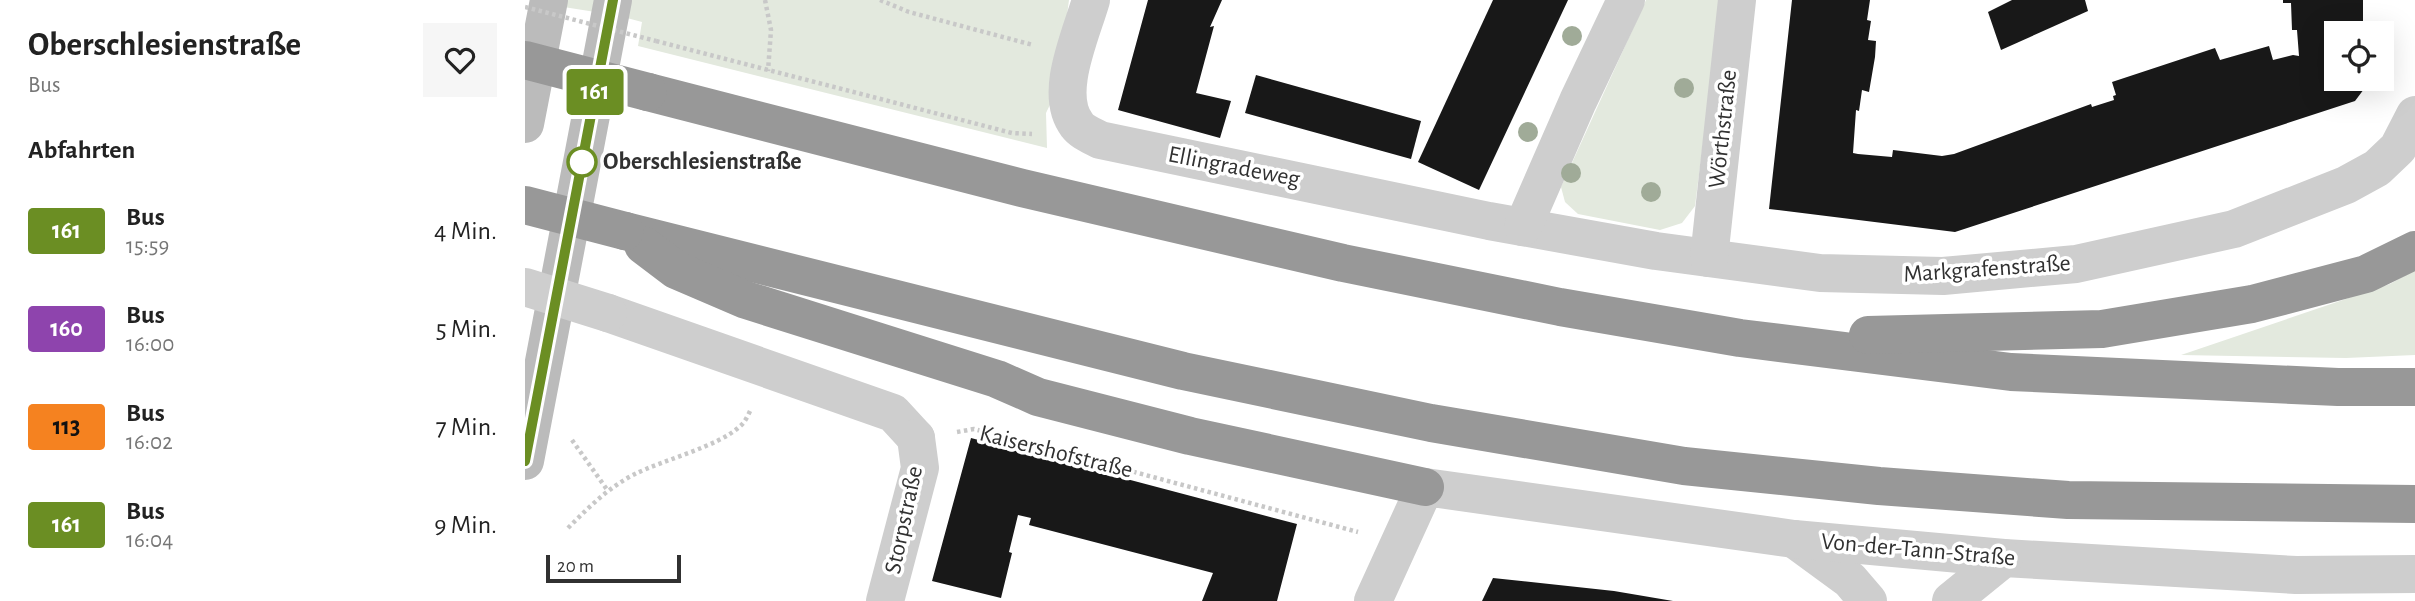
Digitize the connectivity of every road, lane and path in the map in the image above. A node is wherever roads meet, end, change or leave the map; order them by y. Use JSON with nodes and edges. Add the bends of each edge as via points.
{"nodes":[{"id":1,"x":549,"y":0,"type":"edge"},
{"id":2,"x":613,"y":0,"type":"edge"},
{"id":3,"x":765,"y":0,"type":"edge"},
{"id":4,"x":880,"y":0,"type":"edge"},
{"id":5,"x":1091,"y":0,"type":"edge"},
{"id":6,"x":1626,"y":0,"type":"edge"},
{"id":7,"x":1737,"y":0,"type":"edge"},
{"id":8,"x":525,"y":7,"type":"edge"},
{"id":9,"x":1075,"y":57,"type":"junction"},
{"id":10,"x":525,"y":60,"type":"edge"},
{"id":11,"x":768,"y":71,"type":"junction"},
{"id":12,"x":2414,"y":121,"type":"edge"},
{"id":13,"x":525,"y":124,"type":"edge"},
{"id":14,"x":1078,"y":127,"type":"junction"},
{"id":15,"x":525,"y":205,"type":"edge"},
{"id":16,"x":1523,"y":227,"type":"junction"},
{"id":17,"x":625,"y":231,"type":"junction"},
{"id":18,"x":2415,"y":250,"type":"edge"},
{"id":19,"x":1709,"y":258,"type":"junction"},
{"id":20,"x":525,"y":287,"type":"edge"},
{"id":21,"x":1740,"y":338,"type":"junction"},
{"id":22,"x":2415,"y":387,"type":"edge"},
{"id":23,"x":567,"y":432,"type":"dead end"},
{"id":24,"x":725,"y":437,"type":"dead end"},
{"id":25,"x":904,"y":445,"type":"junction"},
{"id":26,"x":525,"y":461,"type":"edge"},
{"id":27,"x":1425,"y":486,"type":"junction"},
{"id":28,"x":608,"y":491,"type":"junction"},
{"id":29,"x":2415,"y":504,"type":"edge"},
{"id":30,"x":568,"y":528,"type":"dead end"},
{"id":31,"x":1794,"y":539,"type":"junction"},
{"id":32,"x":1399,"y":544,"type":"junction"},
{"id":33,"x":2004,"y":558,"type":"junction"},
{"id":34,"x":2415,"y":574,"type":"edge"},
{"id":35,"x":885,"y":601,"type":"edge"},
{"id":36,"x":1373,"y":601,"type":"edge"},
{"id":37,"x":1868,"y":601,"type":"edge"},
{"id":38,"x":1951,"y":601,"type":"edge"}],
"edges":[{"from":1,"to":13,"type":"main road"},
{"from":2,"to":26,"type":"main road"},
{"from":3,"to":11,"type":"path","via":[[771,30]]},
{"from":4,"to":9,"type":"path"},
{"from":5,"to":9,"type":"street"},
{"from":6,"to":16,"type":"street"},
{"from":7,"to":19,"type":"street","name":"Wörthstraße"},
{"from":8,"to":11,"type":"path","bridge":true},
{"from":9,"to":14,"type":"street","via":[[1067,81],[1067,104]]},
{"from":10,"to":21,"type":"highway","bridge":true,"via":[[1022,188],[1343,263]]},
{"from":11,"to":14,"type":"path","via":[[1012,133]]},
{"from":12,"to":19,"type":"street","name":"Markgrafenstraße","via":[[2377,168],[2346,186],[2234,229],[2076,264],[1943,276],[1820,273]]},
{"from":14,"to":16,"type":"street","name":"Ellingradeweg","via":[[1100,140]]},
{"from":15,"to":17,"type":"highway","bridge":true},
{"from":16,"to":19,"type":"street","name":"Markgrafenstraße"},
{"from":17,"to":27,"type":"highway","via":[[676,270],[746,300],[997,379],[1038,397],[1191,436]]},
{"from":17,"to":29,"type":"highway","via":[[1183,371],[1431,423],[1684,466],[2068,500]]},
{"from":18,"to":21,"type":"highway","via":[[2366,274],[2252,304],[2102,329]]},
{"from":20,"to":25,"type":"street","bridge":true,"via":[[893,413]]},
{"from":21,"to":22,"type":"highway","via":[[2011,372]]},
{"from":23,"to":28,"type":"path"},
{"from":24,"to":28,"type":"path","via":[[636,474]]},
{"from":25,"to":32,"type":"path","name":"Kaisershofstraße","via":[[974,429]]},
{"from":25,"to":35,"type":"street","name":"Storpstraße","via":[[920,468]]},
{"from":27,"to":31,"type":"street","name":"Von-der-Tann-Straße"},
{"from":27,"to":32,"type":"street"},
{"from":28,"to":30,"type":"path"},
{"from":31,"to":33,"type":"street","name":"Von-der-Tann-Straße"},
{"from":31,"to":37,"type":"street","via":[[1850,580]]},
{"from":32,"to":36,"type":"street"},
{"from":33,"to":34,"type":"street","name":"Von-der-Tann-Straße","via":[[2296,575]]},
{"from":33,"to":38,"type":"street"}]}
